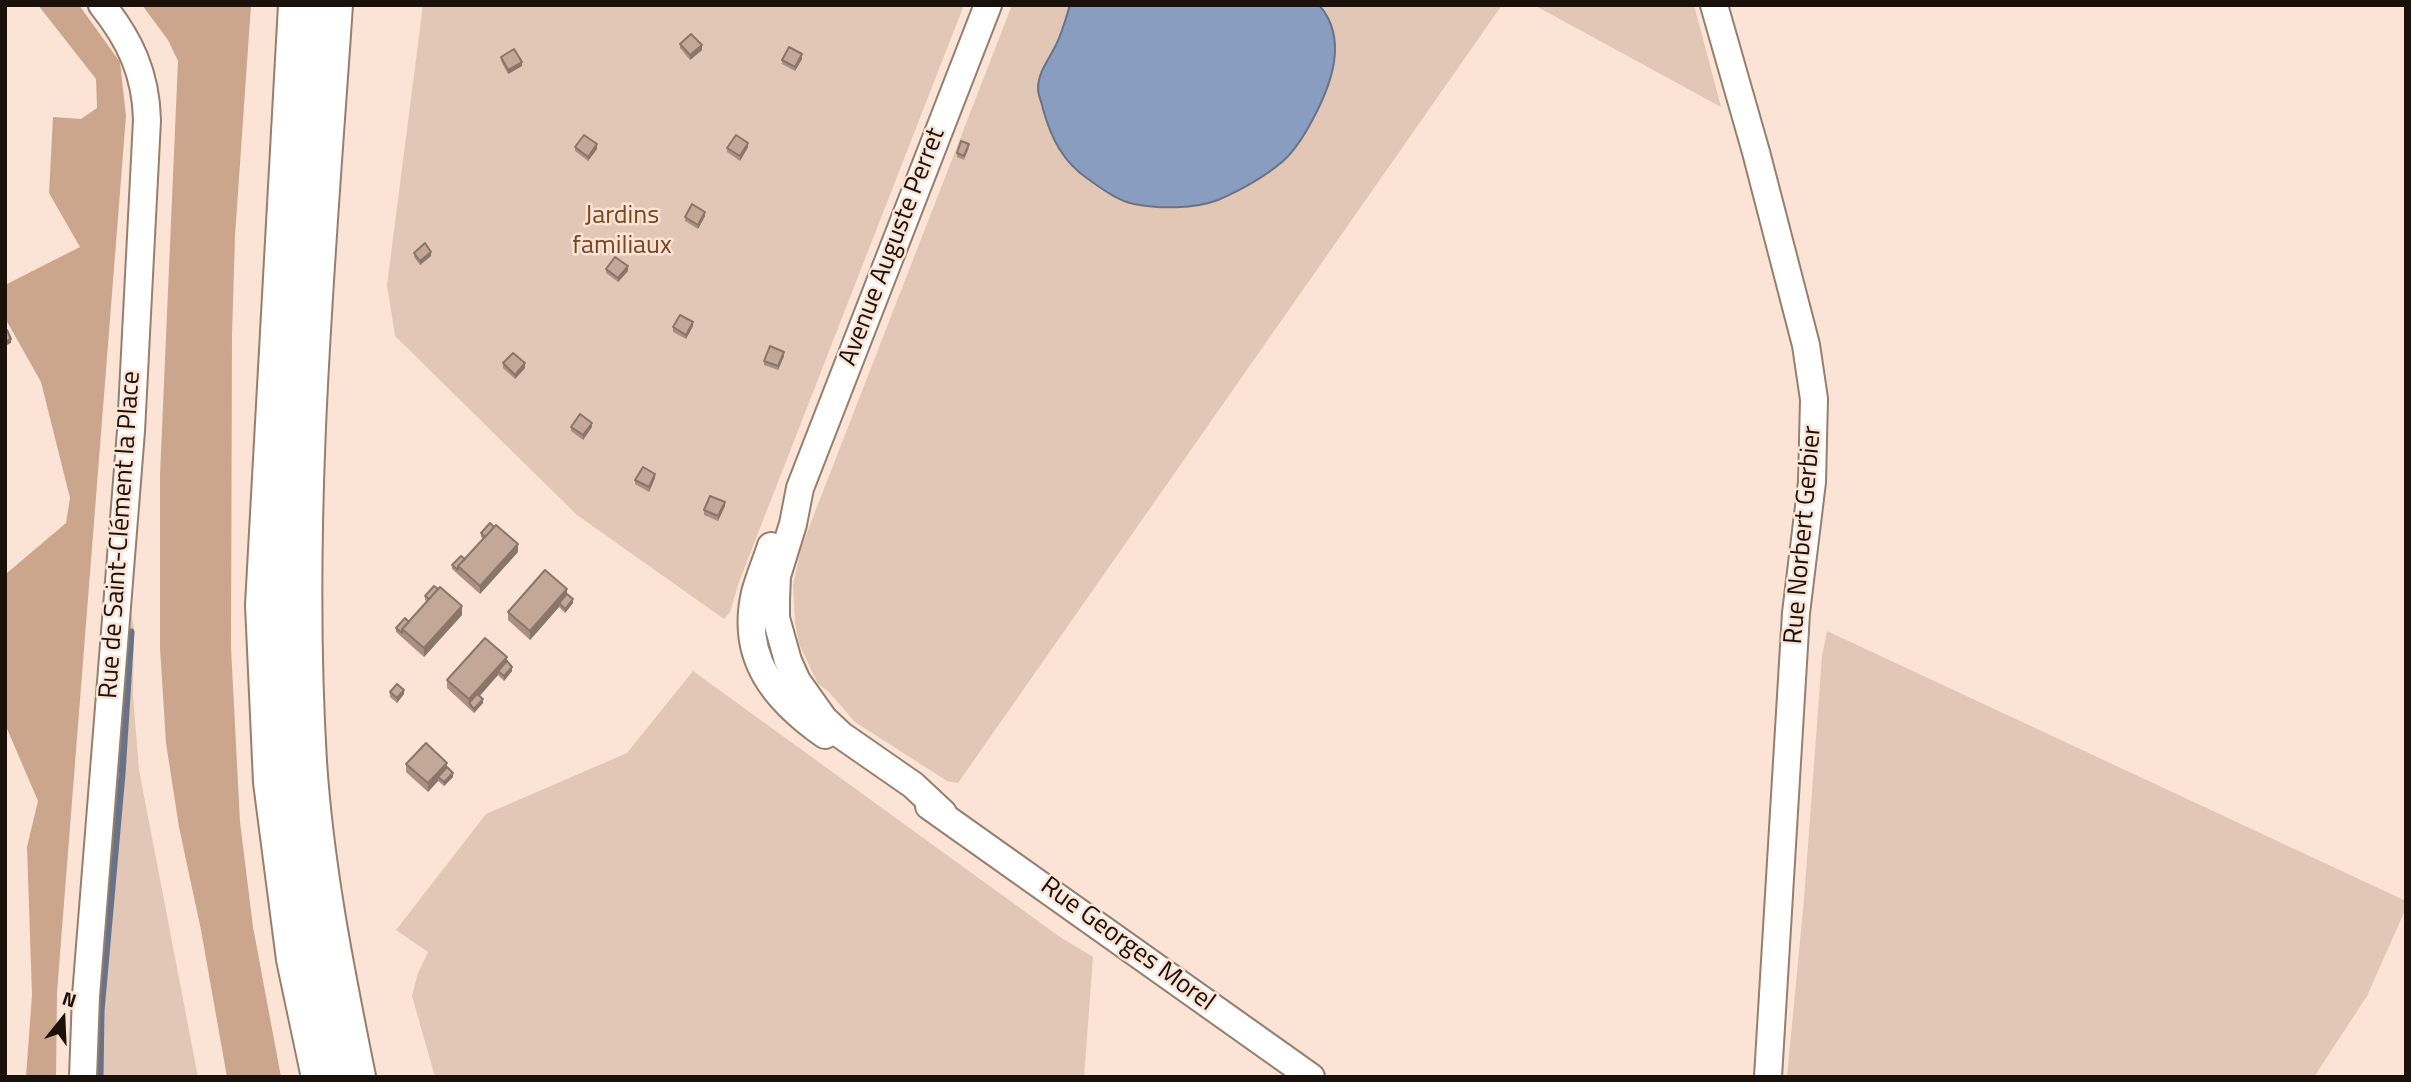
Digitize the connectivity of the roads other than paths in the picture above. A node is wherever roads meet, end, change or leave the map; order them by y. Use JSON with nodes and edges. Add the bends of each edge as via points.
{"nodes":[{"id":1,"x":102,"y":5,"type":"edge"},
{"id":2,"x":298,"y":5,"type":"edge"},
{"id":3,"x":333,"y":5,"type":"edge"},
{"id":4,"x":988,"y":5,"type":"edge"},
{"id":5,"x":1714,"y":5,"type":"edge"},
{"id":6,"x":800,"y":488,"type":"junction"},
{"id":7,"x":752,"y":640,"type":"joint"},
{"id":8,"x":781,"y":640,"type":"joint"},
{"id":9,"x":943,"y":813,"type":"junction"},
{"id":10,"x":83,"y":1077,"type":"edge"},
{"id":11,"x":321,"y":1077,"type":"edge"},
{"id":12,"x":356,"y":1077,"type":"edge"},
{"id":13,"x":1311,"y":1077,"type":"edge"},
{"id":14,"x":1768,"y":1077,"type":"edge"}],
"edges":[{"from":1,"to":10,"type":"street","name":"Rue de Saint-Clément la Place","via":[[139,65],[147,120],[131,431]]},
{"from":2,"to":11,"type":"highway","via":[[265,605],[273,782],[296,959]]},
{"from":3,"to":12,"type":"highway","via":[[309,367],[302,598],[307,763],[327,937]]},
{"from":4,"to":6,"type":"street","name":"Avenue Auguste Perret"},
{"from":5,"to":14,"type":"street","name":"Rue Norbert Gerbier","via":[[1806,345],[1814,399],[1812,482],[1796,613]]},
{"from":6,"to":7,"type":"street","name":"Avenue Auguste Perret","via":[[781,520],[759,580]]},
{"from":6,"to":8,"type":"street","name":"Avenue Auguste Perret","via":[[778,576],[776,618]]},
{"from":7,"to":9,"type":"street","name":"Rue Georges Morel","via":[[764,673],[794,712],[907,793]]},
{"from":8,"to":9,"type":"street","name":"Rue Georges Morel","via":[[797,681],[824,719]]},
{"from":9,"to":13,"type":"street","name":"Rue Georges Morel"}]}
